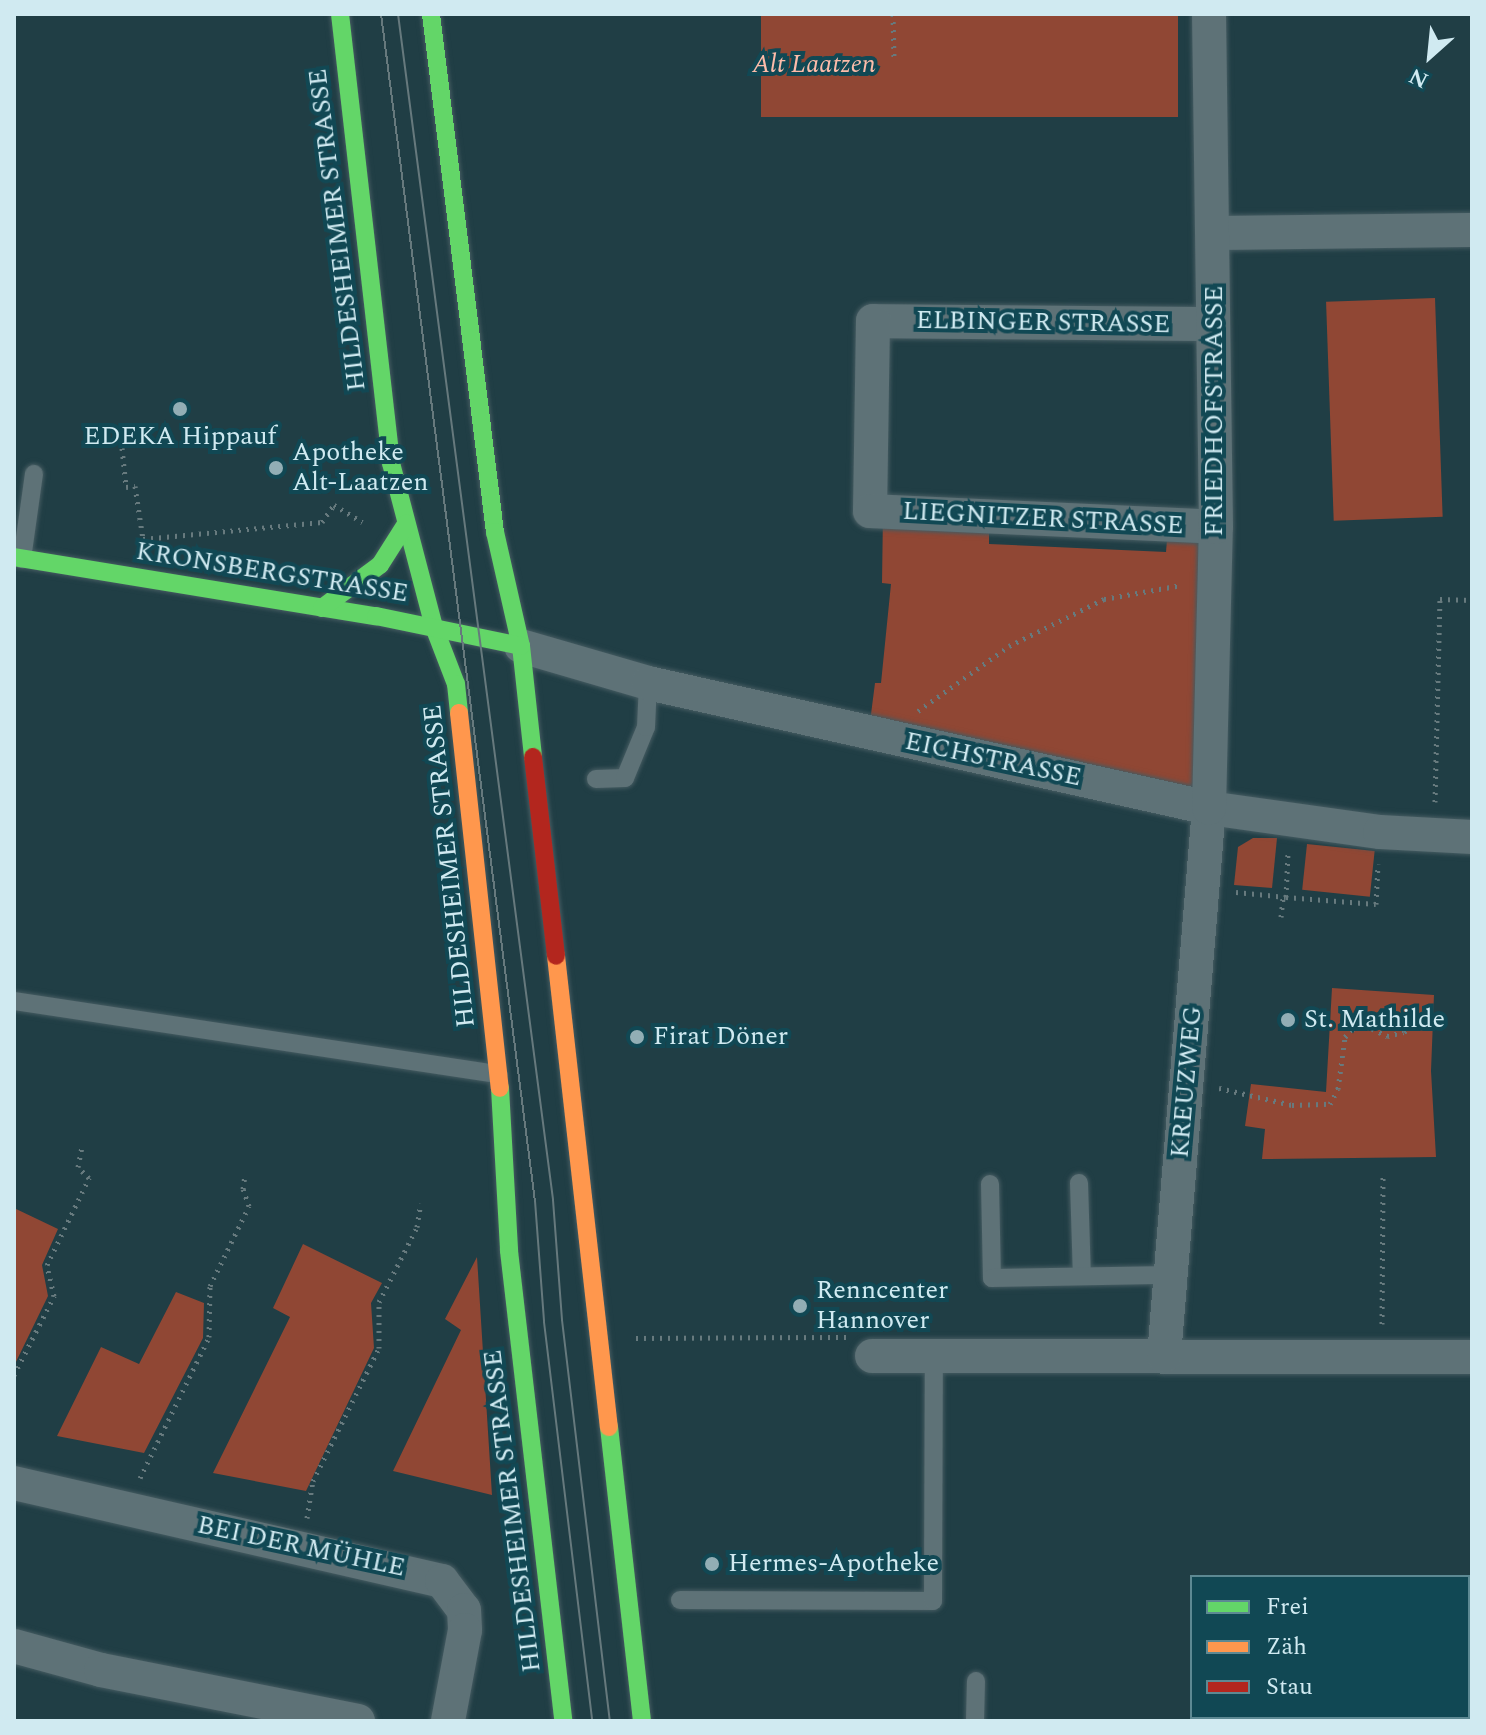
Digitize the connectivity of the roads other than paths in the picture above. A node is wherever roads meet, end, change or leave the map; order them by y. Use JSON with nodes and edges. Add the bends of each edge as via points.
{"nodes":[{"id":1,"x":340,"y":14,"type":"edge"},
{"id":2,"x":431,"y":14,"type":"edge"},
{"id":3,"x":1209,"y":14,"type":"edge"},
{"id":4,"x":1472,"y":230,"type":"edge"},
{"id":5,"x":1214,"y":233,"type":"junction"},
{"id":6,"x":1213,"y":324,"type":"junction"},
{"id":7,"x":34,"y":474,"type":"dead end"},
{"id":8,"x":870,"y":511,"type":"joint"},
{"id":9,"x":406,"y":524,"type":"junction"},
{"id":10,"x":1216,"y":527,"type":"junction"},
{"id":11,"x":18,"y":558,"type":"edge"},
{"id":12,"x":322,"y":608,"type":"junction"},
{"id":13,"x":434,"y":627,"type":"junction"},
{"id":14,"x":521,"y":646,"type":"junction"},
{"id":15,"x":648,"y":683,"type":"junction"},
{"id":16,"x":596,"y":779,"type":"dead end"},
{"id":17,"x":1209,"y":808,"type":"junction"},
{"id":18,"x":1472,"y":837,"type":"edge"},
{"id":19,"x":14,"y":1001,"type":"edge"},
{"id":20,"x":499,"y":1074,"type":"junction"},
{"id":21,"x":1079,"y":1183,"type":"dead end"},
{"id":22,"x":990,"y":1184,"type":"dead end"},
{"id":23,"x":1171,"y":1275,"type":"junction"},
{"id":24,"x":1082,"y":1276,"type":"junction"},
{"id":25,"x":872,"y":1356,"type":"road end"},
{"id":26,"x":1164,"y":1356,"type":"junction"},
{"id":27,"x":934,"y":1357,"type":"junction"},
{"id":28,"x":1472,"y":1357,"type":"edge"},
{"id":29,"x":14,"y":1483,"type":"edge"},
{"id":30,"x":680,"y":1600,"type":"dead end"},
{"id":31,"x":14,"y":1646,"type":"edge"},
{"id":32,"x":976,"y":1681,"type":"dead end"},
{"id":33,"x":336,"y":1718,"type":"edge"},
{"id":34,"x":448,"y":1721,"type":"edge"},
{"id":35,"x":563,"y":1721,"type":"edge"},
{"id":36,"x":642,"y":1721,"type":"edge"},
{"id":37,"x":975,"y":1721,"type":"edge"}],
"edges":[{"from":1,"to":9,"type":"main road","name":"HILDESHEIMER STRASSE","via":[[396,491]]},
{"from":2,"to":14,"type":"main road","via":[[495,532]]},
{"from":3,"to":5,"type":"street","name":"FRIEDHOFSTRASSE"},
{"from":4,"to":5,"type":"street"},
{"from":5,"to":6,"type":"street","name":"FRIEDHOFSTRASSE"},
{"from":6,"to":8,"type":"street","name":"ELBINGER STRASSE","via":[[873,321]]},
{"from":6,"to":10,"type":"street","name":"FRIEDHOFSTRASSE"},
{"from":7,"to":11,"type":"lane"},
{"from":8,"to":10,"type":"street","name":"LIEGNITZER STRASSE"},
{"from":9,"to":12,"type":"main road","via":[[380,565]]},
{"from":9,"to":13,"type":"main road","name":"HILDESHEIMER STRASSE"},
{"from":10,"to":17,"type":"street","name":"FRIEDHOFSTRASSE"},
{"from":11,"to":12,"type":"main road","name":"KRONSBERGSTRASSE"},
{"from":12,"to":13,"type":"main road","name":"KRONSBERGSTRASSE"},
{"from":13,"to":14,"type":"main road","name":"KRONSBERGSTRASSE"},
{"from":13,"to":20,"type":"main road","name":"HILDESHEIMER STRASSE","via":[[456,684]]},
{"from":14,"to":15,"type":"street","name":"EICHSTRASSE"},
{"from":14,"to":36,"type":"main road"},
{"from":15,"to":16,"type":"lane","via":[[646,727],[625,778]]},
{"from":15,"to":17,"type":"street","name":"EICHSTRASSE"},
{"from":17,"to":18,"type":"street","name":"EICHSTRASSE","via":[[1380,832]]},
{"from":17,"to":23,"type":"street","name":"KREUZWEG"},
{"from":19,"to":20,"type":"lane"},
{"from":20,"to":35,"type":"main road","name":"HILDESHEIMER STRASSE","via":[[509,1251]]},
{"from":21,"to":24,"type":"lane"},
{"from":22,"to":24,"type":"lane","via":[[992,1278]]},
{"from":23,"to":24,"type":"lane"},
{"from":23,"to":26,"type":"street","name":"KREUZWEG"},
{"from":25,"to":27,"type":"street"},
{"from":26,"to":27,"type":"street"},
{"from":26,"to":28,"type":"street"},
{"from":27,"to":30,"type":"lane","via":[[933,1601]]},
{"from":29,"to":34,"type":"street","name":"BEI DER MÜHLE","via":[[424,1574],[456,1595],[465,1630]]},
{"from":31,"to":33,"type":"street","via":[[101,1670]]},
{"from":32,"to":37,"type":"lane"}]}
